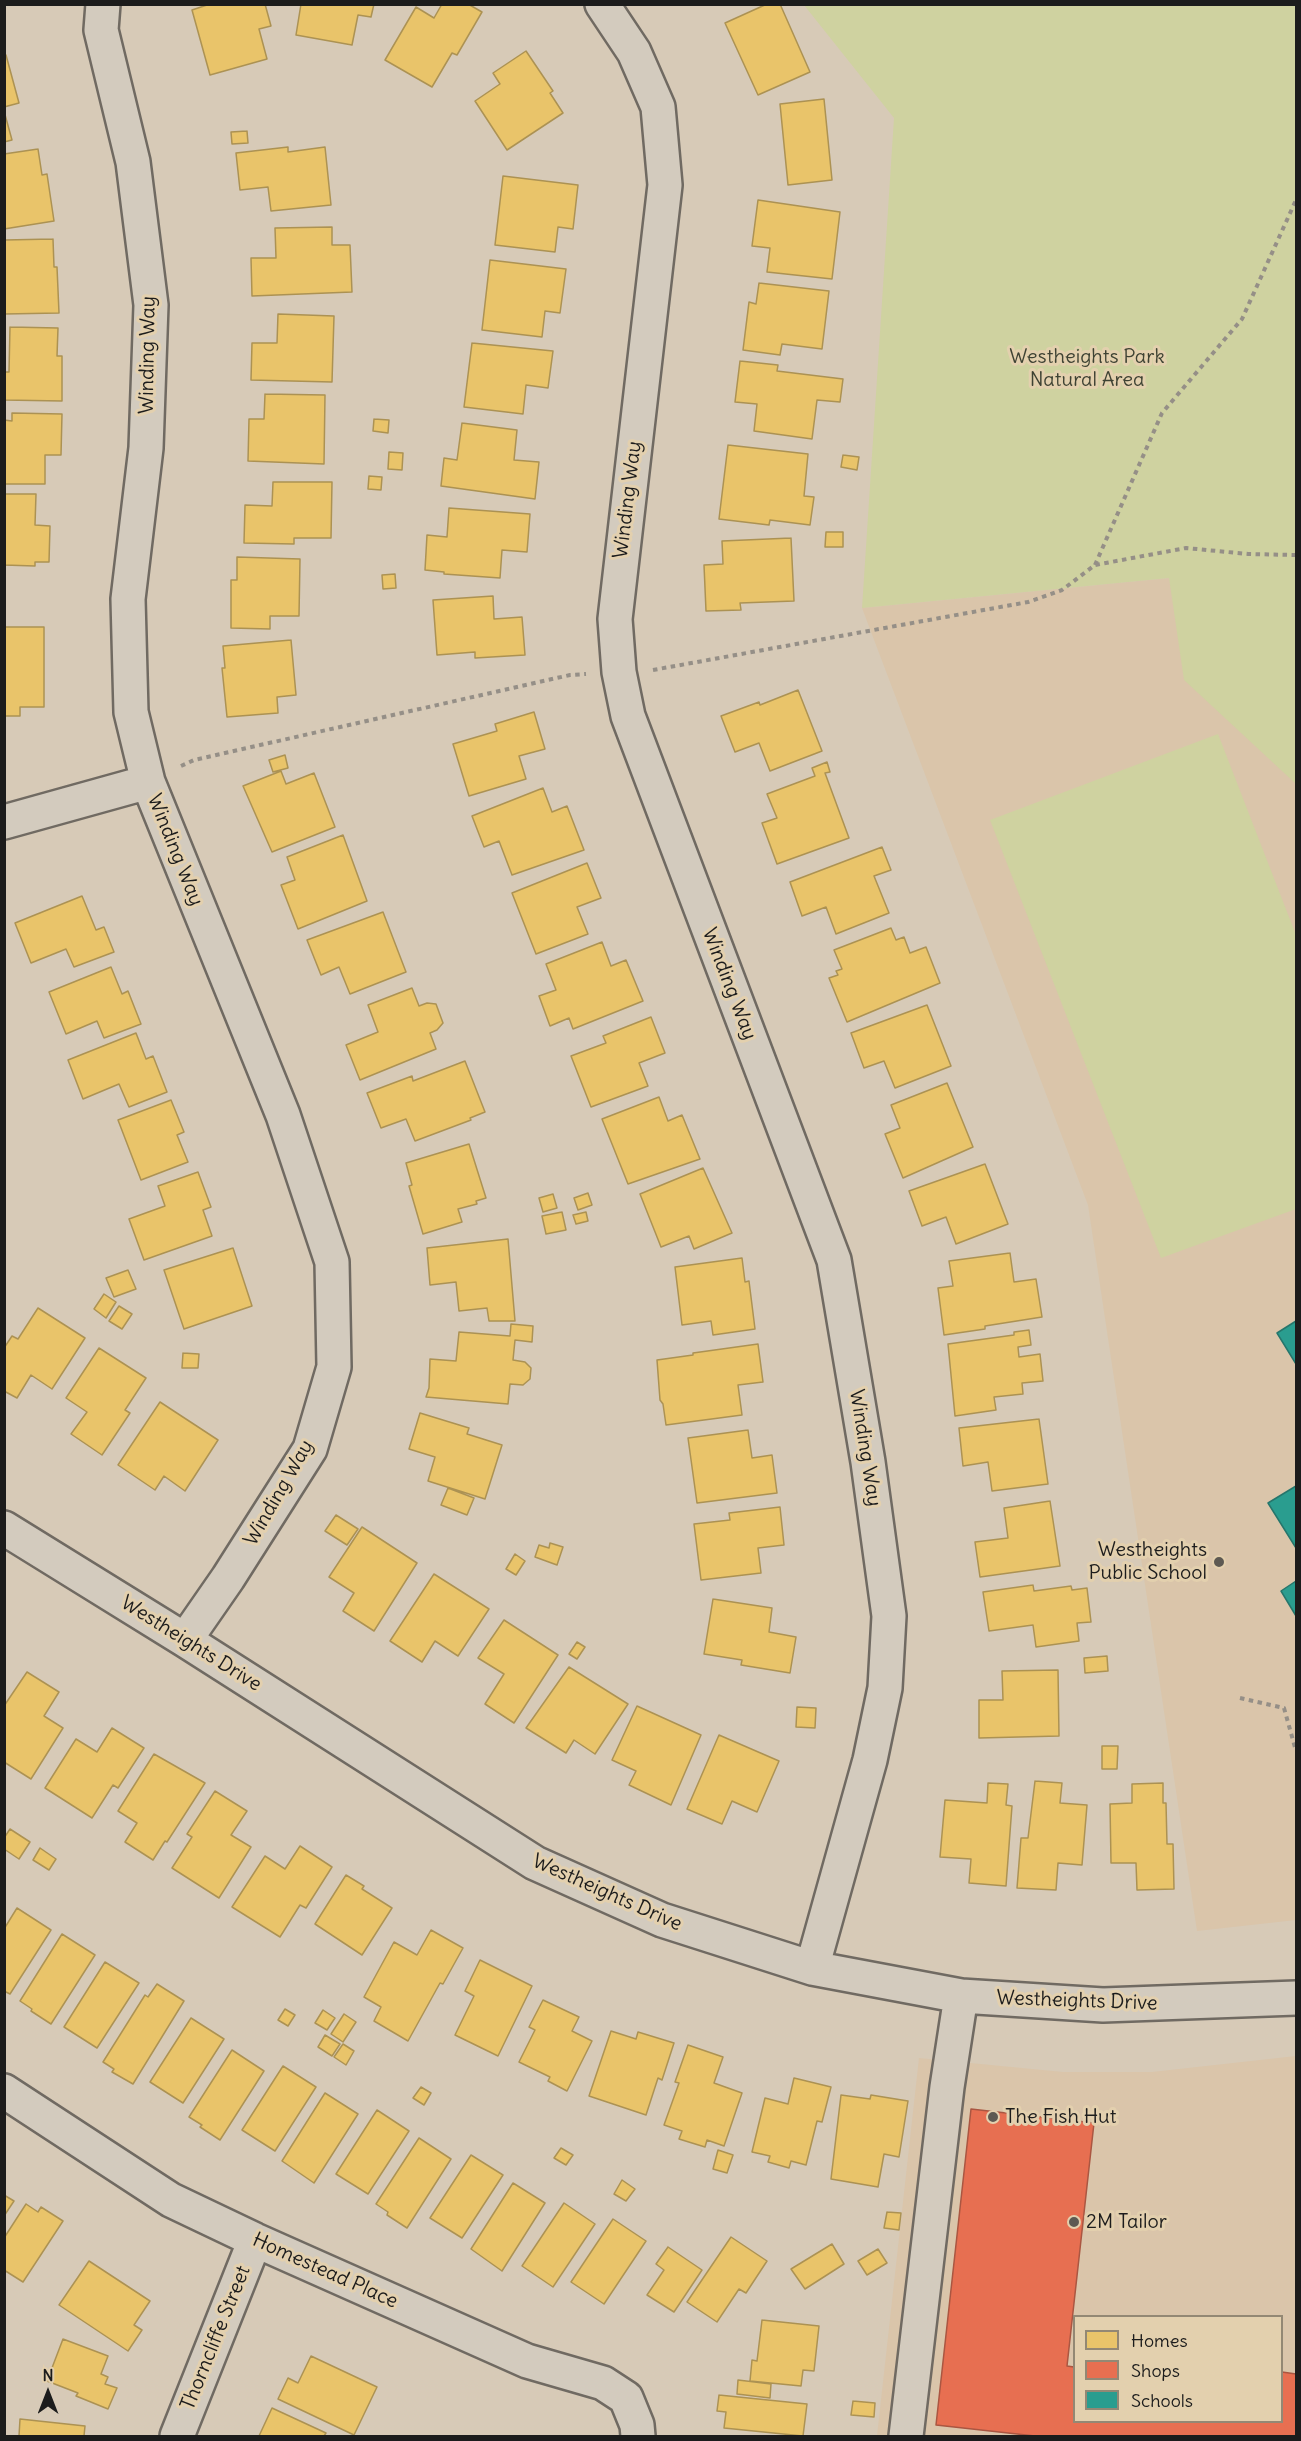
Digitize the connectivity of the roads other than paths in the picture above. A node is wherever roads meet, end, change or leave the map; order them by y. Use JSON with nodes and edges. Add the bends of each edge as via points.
{"nodes":[{"id":1,"x":103,"y":4,"type":"edge"},
{"id":2,"x":602,"y":4,"type":"edge"},
{"id":3,"x":148,"y":782,"type":"junction"},
{"id":4,"x":4,"y":822,"type":"edge"},
{"id":5,"x":4,"y":1528,"type":"edge"},
{"id":6,"x":184,"y":1640,"type":"junction"},
{"id":7,"x":812,"y":1968,"type":"junction"},
{"id":8,"x":961,"y":1996,"type":"junction"},
{"id":9,"x":1296,"y":1998,"type":"edge"},
{"id":10,"x":4,"y":2091,"type":"edge"},
{"id":11,"x":255,"y":2240,"type":"junction"},
{"id":12,"x":177,"y":2436,"type":"edge"},
{"id":13,"x":638,"y":2436,"type":"edge"},
{"id":14,"x":906,"y":2436,"type":"edge"}],
"edges":[{"from":1,"to":3,"type":"street","name":"Winding Way","via":[[101,30],[133,162],[151,305],[146,448],[128,599],[131,712]]},
{"from":2,"to":7,"type":"street","name":"Winding Way","via":[[634,52],[657,107],[664,185],[615,619],[619,672],[628,716],[834,1260],[889,1616],[885,1688],[867,1771]]},
{"from":3,"to":4,"type":"street"},
{"from":3,"to":6,"type":"street","name":"Winding Way","via":[[283,1115],[332,1262],[334,1367],[310,1449]]},
{"from":5,"to":6,"type":"street","name":"Westheights Drive"},
{"from":6,"to":7,"type":"street","name":"Westheights Drive","via":[[535,1863],[662,1920]]},
{"from":7,"to":8,"type":"street","name":"Westheights Drive"},
{"from":8,"to":9,"type":"street","name":"Westheights Drive","via":[[1103,2005]]},
{"from":8,"to":14,"type":"street"},
{"from":10,"to":11,"type":"street","name":"Homestead Place","via":[[171,2200]]},
{"from":11,"to":12,"type":"street","name":"Thorncliffe Street"},
{"from":11,"to":13,"type":"street","name":"Homestead Place","via":[[527,2361],[603,2383],[626,2398]]}]}
